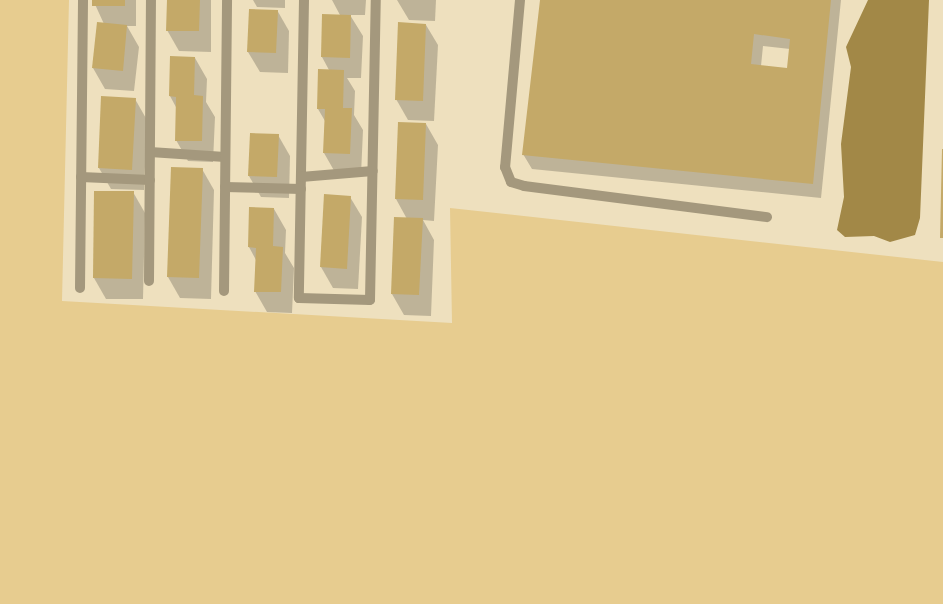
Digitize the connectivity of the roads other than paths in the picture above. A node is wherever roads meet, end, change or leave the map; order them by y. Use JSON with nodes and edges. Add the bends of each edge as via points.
{"nodes":[{"id":1,"x":83,"y":0,"type":"edge"},
{"id":2,"x":150,"y":0,"type":"edge"},
{"id":3,"x":227,"y":0,"type":"edge"},
{"id":4,"x":304,"y":0,"type":"edge"},
{"id":5,"x":376,"y":0,"type":"edge"},
{"id":6,"x":520,"y":0,"type":"edge"},
{"id":7,"x":150,"y":152,"type":"junction"},
{"id":8,"x":225,"y":158,"type":"junction"},
{"id":9,"x":373,"y":171,"type":"junction"},
{"id":10,"x":81,"y":177,"type":"junction"},
{"id":11,"x":301,"y":177,"type":"junction"},
{"id":12,"x":150,"y":180,"type":"junction"},
{"id":13,"x":225,"y":187,"type":"junction"},
{"id":14,"x":301,"y":189,"type":"junction"},
{"id":15,"x":767,"y":216,"type":"dead end"},
{"id":16,"x":149,"y":281,"type":"dead end"},
{"id":17,"x":80,"y":288,"type":"dead end"},
{"id":18,"x":224,"y":290,"type":"dead end"}],
"edges":[{"from":1,"to":10,"type":"lane"},
{"from":2,"to":7,"type":"lane"},
{"from":3,"to":8,"type":"lane"},
{"from":4,"to":11,"type":"lane"},
{"from":5,"to":9,"type":"lane"},
{"from":6,"to":15,"type":"lane","via":[[505,167],[511,182],[524,186]]},
{"from":7,"to":8,"type":"lane"},
{"from":7,"to":12,"type":"lane"},
{"from":8,"to":13,"type":"lane"},
{"from":9,"to":11,"type":"lane"},
{"from":9,"to":14,"type":"lane","via":[[370,300],[300,298]]},
{"from":10,"to":12,"type":"lane"},
{"from":10,"to":17,"type":"lane"},
{"from":11,"to":14,"type":"lane"},
{"from":12,"to":16,"type":"lane"},
{"from":13,"to":14,"type":"lane"},
{"from":13,"to":18,"type":"lane"}]}
